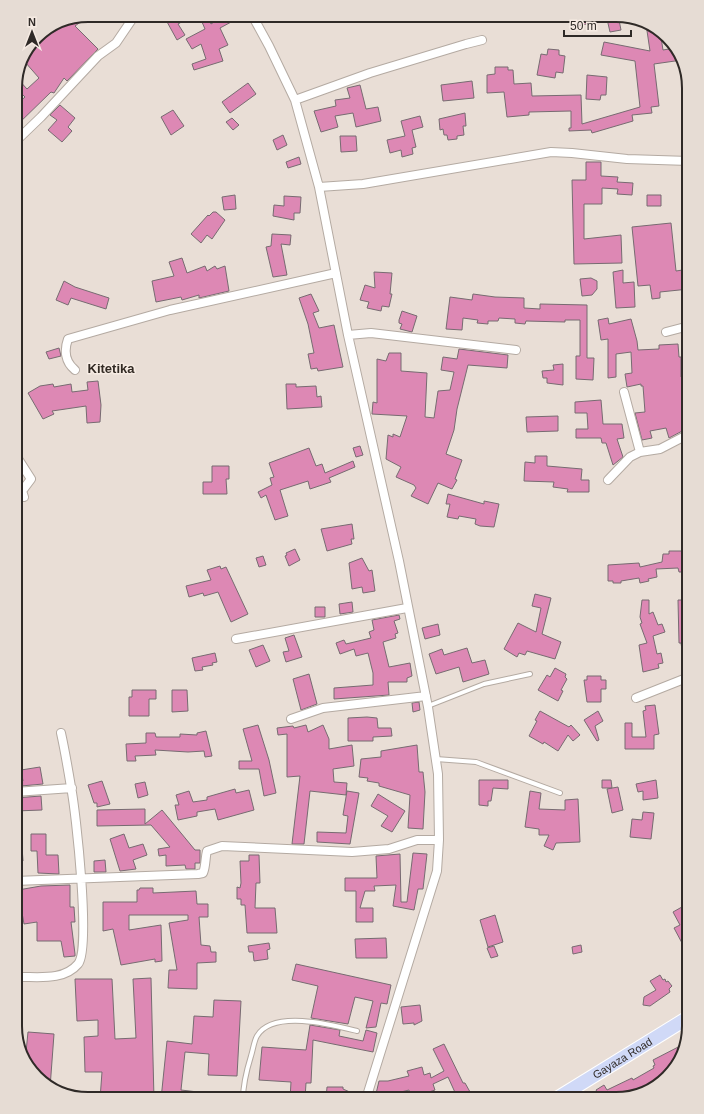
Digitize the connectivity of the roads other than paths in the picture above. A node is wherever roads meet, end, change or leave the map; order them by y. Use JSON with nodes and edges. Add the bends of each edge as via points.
{"nodes":[{"id":1,"x":130,"y":22,"type":"edge"},
{"id":2,"x":256,"y":22,"type":"edge"},
{"id":3,"x":482,"y":40,"type":"dead end"},
{"id":4,"x":295,"y":100,"type":"junction"},
{"id":5,"x":22,"y":135,"type":"edge"},
{"id":6,"x":682,"y":161,"type":"edge"},
{"id":7,"x":320,"y":187,"type":"junction"},
{"id":8,"x":336,"y":273,"type":"junction"},
{"id":9,"x":682,"y":328,"type":"edge"},
{"id":10,"x":666,"y":332,"type":"dead end"},
{"id":11,"x":348,"y":335,"type":"junction"},
{"id":12,"x":516,"y":350,"type":"dead end"},
{"id":13,"x":75,"y":370,"type":"dead end"},
{"id":14,"x":624,"y":392,"type":"dead end"},
{"id":15,"x":682,"y":438,"type":"edge"},
{"id":16,"x":640,"y":452,"type":"junction"},
{"id":17,"x":22,"y":465,"type":"edge"},
{"id":18,"x":608,"y":480,"type":"dead end"},
{"id":19,"x":22,"y":491,"type":"edge"},
{"id":20,"x":22,"y":491,"type":"edge"},
{"id":21,"x":24,"y":497,"type":"dead end"},
{"id":22,"x":407,"y":608,"type":"junction"},
{"id":23,"x":236,"y":639,"type":"dead end"},
{"id":24,"x":530,"y":674,"type":"dead end"},
{"id":25,"x":682,"y":680,"type":"edge"},
{"id":26,"x":426,"y":696,"type":"junction"},
{"id":27,"x":636,"y":698,"type":"dead end"},
{"id":28,"x":428,"y":706,"type":"junction"},
{"id":29,"x":291,"y":720,"type":"dead end"},
{"id":30,"x":61,"y":733,"type":"dead end"},
{"id":31,"x":436,"y":759,"type":"junction"},
{"id":32,"x":72,"y":788,"type":"junction"},
{"id":33,"x":22,"y":792,"type":"edge"},
{"id":34,"x":560,"y":793,"type":"dead end"},
{"id":35,"x":439,"y":840,"type":"junction"},
{"id":36,"x":81,"y":878,"type":"junction"},
{"id":37,"x":22,"y":881,"type":"edge"},
{"id":38,"x":22,"y":977,"type":"edge"},
{"id":39,"x":682,"y":1021,"type":"edge"},
{"id":40,"x":357,"y":1030,"type":"dead end"},
{"id":41,"x":244,"y":1092,"type":"edge"},
{"id":42,"x":368,"y":1092,"type":"edge"},
{"id":43,"x":567,"y":1092,"type":"edge"}],
"edges":[{"from":1,"to":5,"type":"street","via":[[116,43],[98,56]]},
{"from":2,"to":4,"type":"street"},
{"from":3,"to":4,"type":"street","via":[[370,73]]},
{"from":4,"to":7,"type":"street"},
{"from":6,"to":7,"type":"street","via":[[551,152],[364,184]]},
{"from":7,"to":8,"type":"street"},
{"from":8,"to":11,"type":"street"},
{"from":8,"to":13,"type":"street","via":[[199,303],[68,339],[65,354]]},
{"from":9,"to":10,"type":"street"},
{"from":11,"to":12,"type":"street","via":[[371,333]]},
{"from":11,"to":22,"type":"street","via":[[399,561]]},
{"from":14,"to":16,"type":"street"},
{"from":15,"to":16,"type":"street","via":[[660,449]]},
{"from":16,"to":18,"type":"street","via":[[630,457]]},
{"from":17,"to":19,"type":"street","via":[[31,479]]},
{"from":20,"to":21,"type":"street"},
{"from":22,"to":23,"type":"street"},
{"from":22,"to":26,"type":"street"},
{"from":24,"to":28,"type":"lane","via":[[484,684]]},
{"from":25,"to":27,"type":"street"},
{"from":26,"to":28,"type":"street"},
{"from":26,"to":29,"type":"street","via":[[323,708]]},
{"from":28,"to":31,"type":"street"},
{"from":30,"to":32,"type":"street"},
{"from":31,"to":34,"type":"lane","via":[[476,762]]},
{"from":31,"to":35,"type":"street"},
{"from":32,"to":33,"type":"street"},
{"from":32,"to":36,"type":"street"},
{"from":35,"to":36,"type":"street","via":[[417,840],[389,849],[352,852],[222,846],[207,851],[203,873]]},
{"from":35,"to":42,"type":"street","via":[[437,871]]},
{"from":36,"to":37,"type":"street"},
{"from":36,"to":38,"type":"street","via":[[83,942],[79,963],[71,971],[54,976]]},
{"from":39,"to":43,"type":"main road","name":"Gayaza Road"},
{"from":40,"to":41,"type":"lane","via":[[290,1020],[270,1025],[257,1035]]}]}
